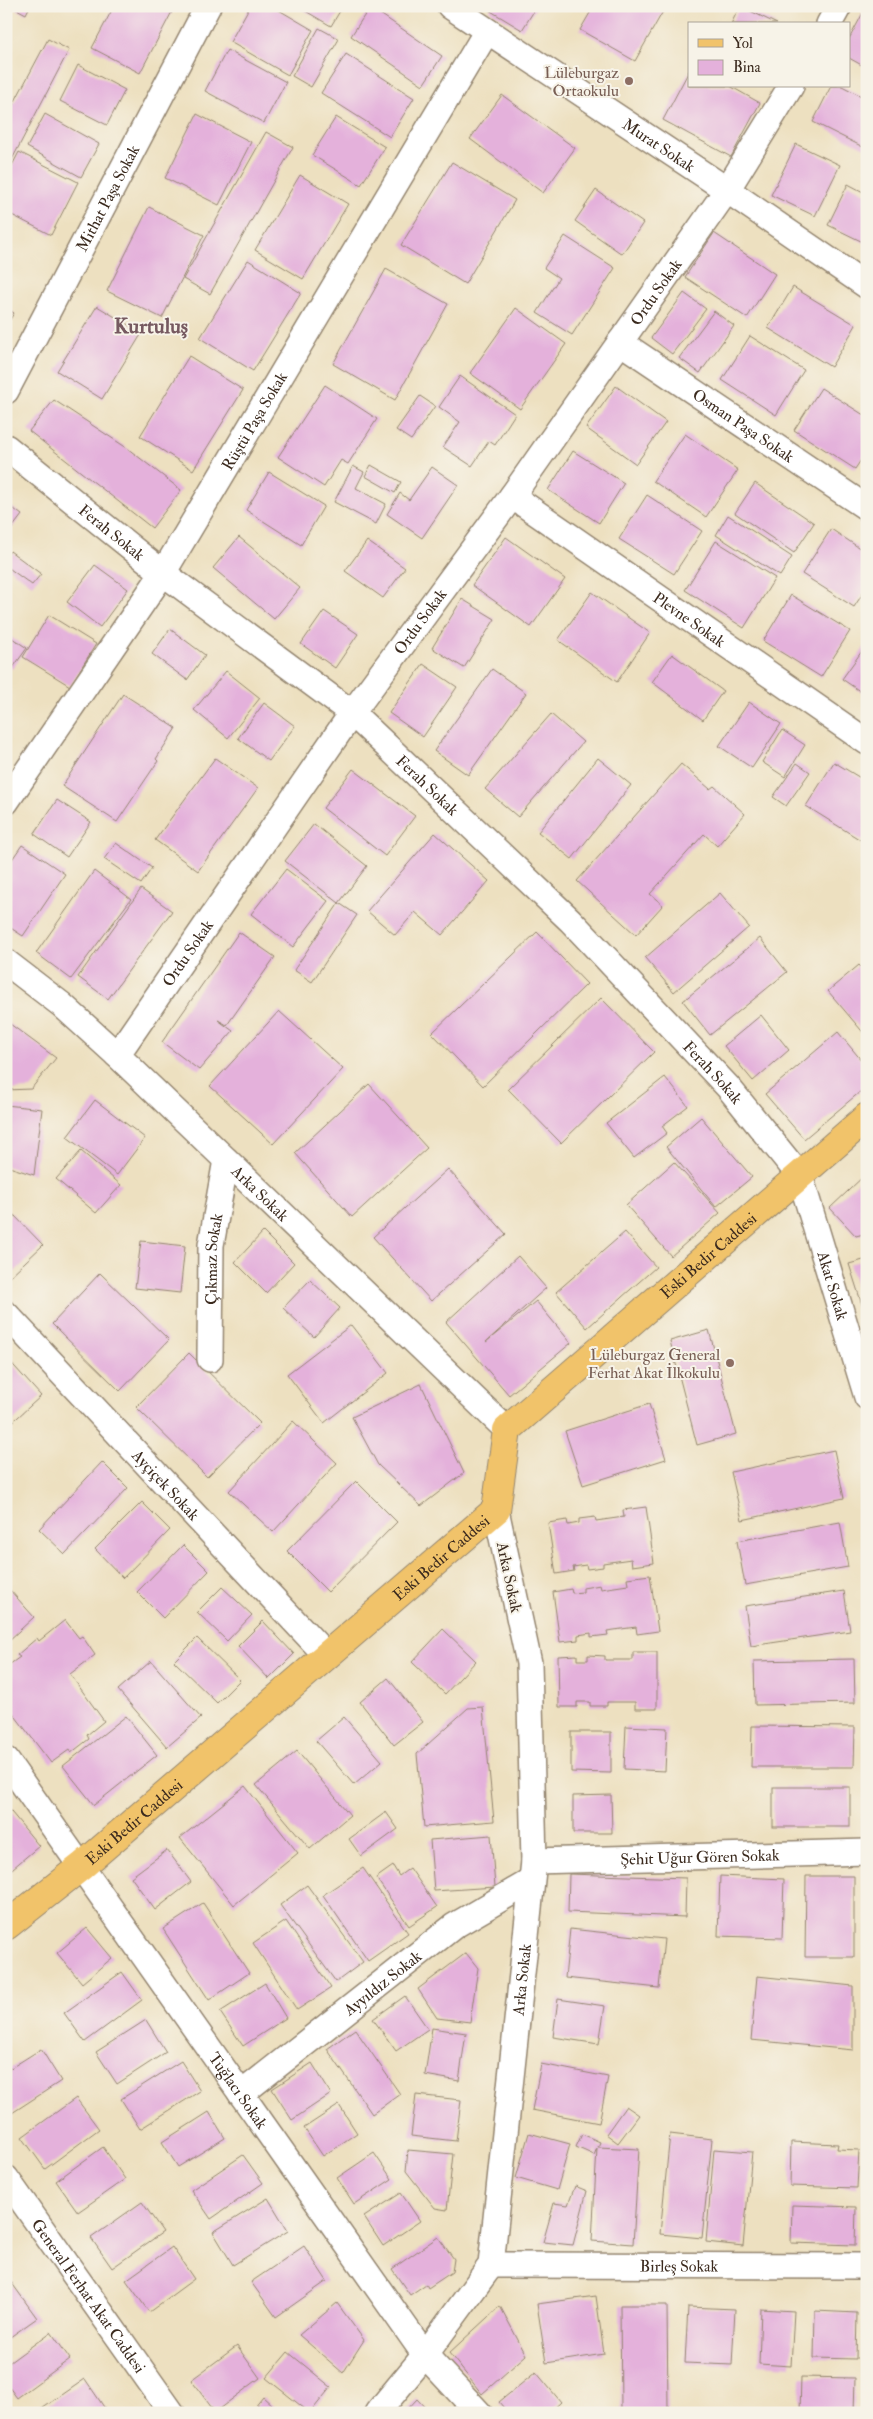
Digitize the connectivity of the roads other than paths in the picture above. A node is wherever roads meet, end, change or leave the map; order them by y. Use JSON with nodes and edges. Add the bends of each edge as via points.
{"nodes":[{"id":1,"x":208,"y":6,"type":"edge"},
{"id":2,"x":450,"y":6,"type":"edge"},
{"id":3,"x":839,"y":6,"type":"edge"},
{"id":4,"x":830,"y":22,"type":"edge"},
{"id":5,"x":486,"y":31,"type":"junction"},
{"id":6,"x":789,"y":88,"type":"edge"},
{"id":7,"x":727,"y":190,"type":"junction"},
{"id":8,"x":867,"y":286,"type":"edge"},
{"id":9,"x":620,"y":342,"type":"junction"},
{"id":10,"x":6,"y":391,"type":"edge"},
{"id":11,"x":6,"y":448,"type":"edge"},
{"id":12,"x":512,"y":496,"type":"junction"},
{"id":13,"x":867,"y":508,"type":"edge"},
{"id":14,"x":163,"y":573,"type":"junction"},
{"id":15,"x":352,"y":713,"type":"junction"},
{"id":16,"x":867,"y":742,"type":"edge"},
{"id":17,"x":6,"y":802,"type":"edge"},
{"id":18,"x":6,"y":962,"type":"edge"},
{"id":19,"x":117,"y":1055,"type":"junction"},
{"id":20,"x":867,"y":1117,"type":"edge"},
{"id":21,"x":226,"y":1160,"type":"junction"},
{"id":22,"x":800,"y":1176,"type":"junction"},
{"id":23,"x":6,"y":1314,"type":"edge"},
{"id":24,"x":210,"y":1359,"type":"dead end"},
{"id":25,"x":867,"y":1397,"type":"edge"},
{"id":26,"x":508,"y":1430,"type":"junction"},
{"id":27,"x":496,"y":1510,"type":"junction"},
{"id":28,"x":326,"y":1656,"type":"junction"},
{"id":29,"x":6,"y":1760,"type":"edge"},
{"id":30,"x":867,"y":1852,"type":"edge"},
{"id":31,"x":82,"y":1866,"type":"junction"},
{"id":32,"x":532,"y":1871,"type":"junction"},
{"id":33,"x":6,"y":1926,"type":"edge"},
{"id":34,"x":241,"y":2094,"type":"junction"},
{"id":35,"x":6,"y":2178,"type":"edge"},
{"id":36,"x":491,"y":2265,"type":"junction"},
{"id":37,"x":867,"y":2266,"type":"edge"},
{"id":38,"x":425,"y":2356,"type":"junction"},
{"id":39,"x":172,"y":2413,"type":"edge"},
{"id":40,"x":377,"y":2413,"type":"edge"},
{"id":41,"x":479,"y":2413,"type":"edge"}],
"edges":[{"from":1,"to":10,"type":"street","name":"Mithat Paşa Sokak"},
{"from":2,"to":5,"type":"street","name":"Murat Sokak"},
{"from":3,"to":4,"type":"street"},
{"from":5,"to":7,"type":"street","name":"Murat Sokak"},
{"from":5,"to":14,"type":"street","name":"Rüştü Paşa Sokak"},
{"from":6,"to":7,"type":"street","name":"Ordu Sokak"},
{"from":7,"to":8,"type":"street","name":"Murat Sokak"},
{"from":7,"to":9,"type":"street","name":"Ordu Sokak"},
{"from":9,"to":12,"type":"street","name":"Ordu Sokak"},
{"from":9,"to":13,"type":"street","name":"Osman Paşa Sokak"},
{"from":11,"to":14,"type":"street","name":"Ferah Sokak"},
{"from":12,"to":15,"type":"street","name":"Ordu Sokak"},
{"from":12,"to":16,"type":"street","name":"Plevne Sokak"},
{"from":14,"to":15,"type":"street","name":"Ferah Sokak"},
{"from":14,"to":17,"type":"street","name":"Rüştü Paşa Sokak"},
{"from":15,"to":19,"type":"street","name":"Ordu Sokak"},
{"from":15,"to":22,"type":"street","name":"Ferah Sokak","via":[[570,920],[728,1087]]},
{"from":18,"to":19,"type":"street","name":"Arka Sokak","via":[[62,1005]]},
{"from":19,"to":21,"type":"street","name":"Arka Sokak"},
{"from":20,"to":22,"type":"main road","name":"Eski Bedir Caddesi"},
{"from":21,"to":24,"type":"street","name":"Çıkmaz Sokak","via":[[211,1245]]},
{"from":21,"to":26,"type":"street","name":"Arka Sokak"},
{"from":22,"to":25,"type":"street","name":"Akat Sokak"},
{"from":22,"to":26,"type":"main road","name":"Eski Bedir Caddesi"},
{"from":23,"to":28,"type":"street","name":"Ayçiçek Sokak"},
{"from":26,"to":27,"type":"main road","name":"Eski Bedir Caddesi"},
{"from":27,"to":28,"type":"main road","name":"Eski Bedir Caddesi"},
{"from":27,"to":32,"type":"street","name":"Arka Sokak","via":[[528,1663]]},
{"from":28,"to":31,"type":"main road","name":"Eski Bedir Caddesi"},
{"from":29,"to":31,"type":"street","name":"Tuğlacı Sokak"},
{"from":30,"to":32,"type":"street","name":"Şehit Uğur Gören Sokak"},
{"from":31,"to":33,"type":"main road","name":"Eski Bedir Caddesi"},
{"from":31,"to":34,"type":"street","name":"Tuğlacı Sokak"},
{"from":32,"to":34,"type":"street","name":"Ayyıldız Sokak","via":[[454,1926]]},
{"from":32,"to":36,"type":"street","name":"Arka Sokak"},
{"from":34,"to":38,"type":"street","name":"Tuğlacı Sokak"},
{"from":35,"to":39,"type":"street","name":"General Ferhat Akat Caddesi"},
{"from":36,"to":37,"type":"street","name":"Birleş Sokak"},
{"from":36,"to":38,"type":"street","name":"Arka Sokak"},
{"from":38,"to":40,"type":"street","name":"Arka Sokak"},
{"from":38,"to":41,"type":"street","name":"Tuğlacı Sokak"}]}
